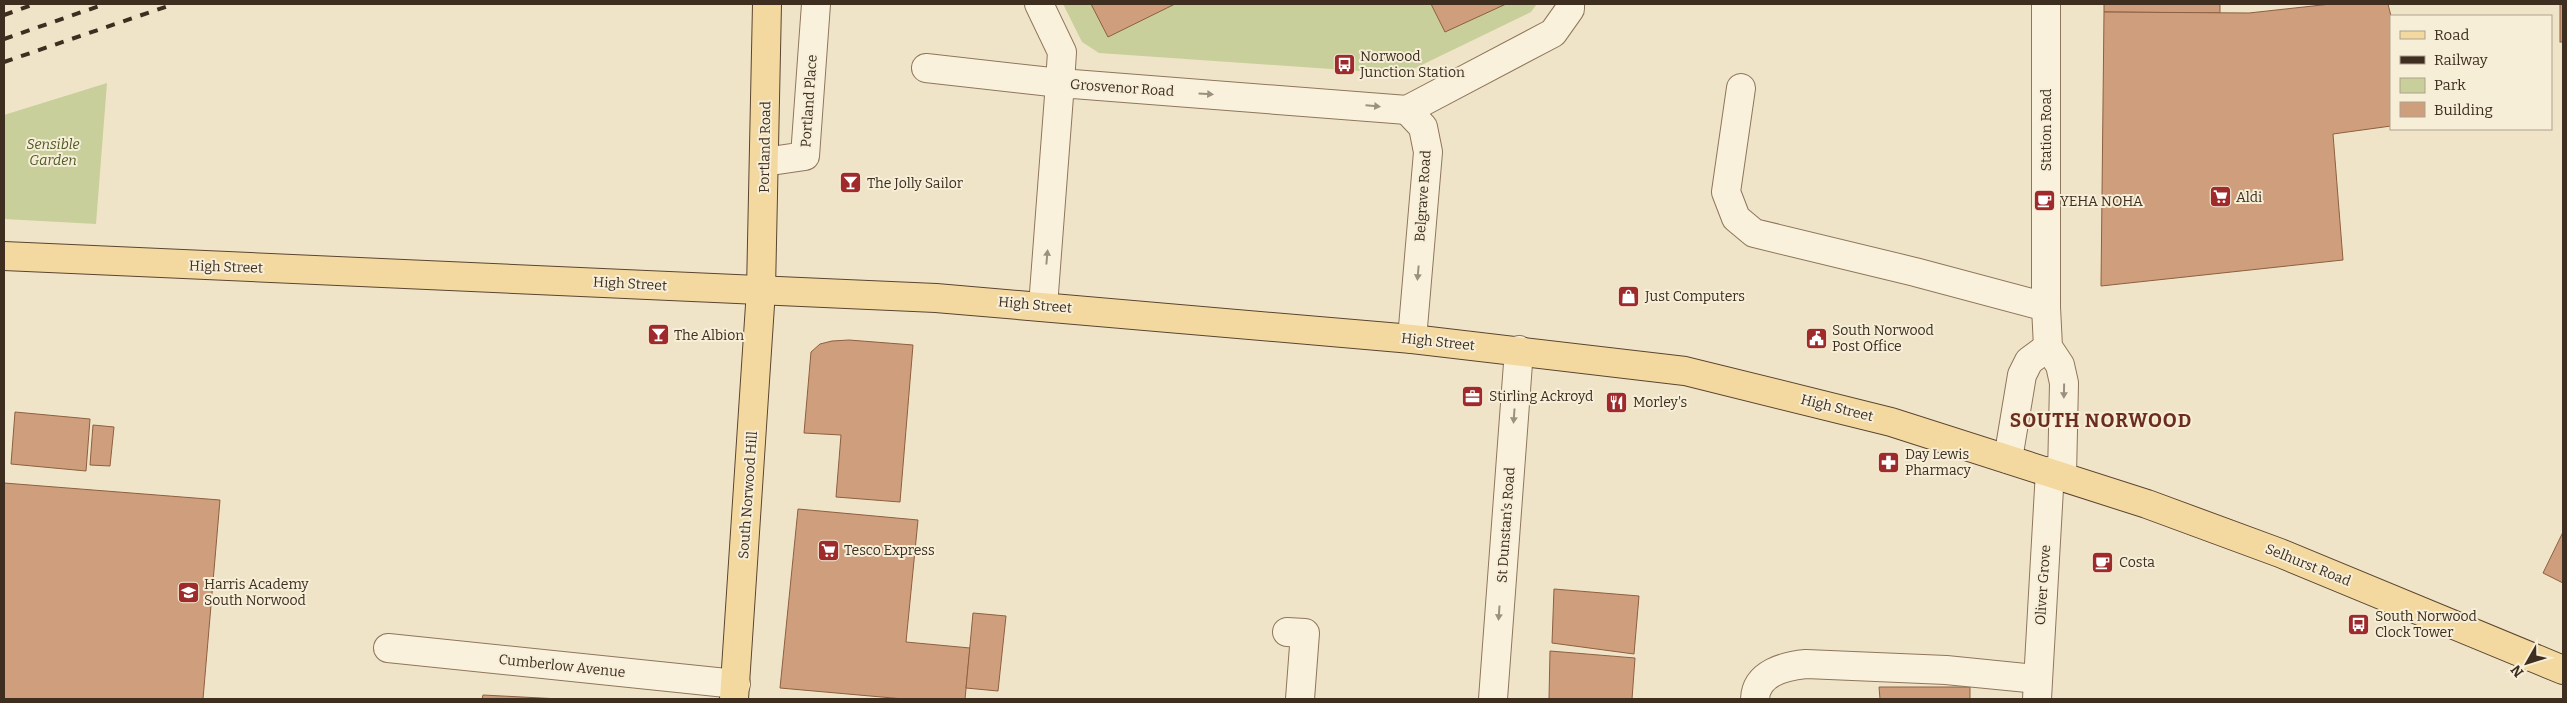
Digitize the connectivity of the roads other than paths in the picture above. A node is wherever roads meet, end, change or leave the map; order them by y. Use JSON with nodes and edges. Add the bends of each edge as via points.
{"nodes":[{"id":1,"x":767,"y":4,"type":"edge"},
{"id":2,"x":816,"y":4,"type":"edge"},
{"id":3,"x":1039,"y":4,"type":"edge"},
{"id":4,"x":1570,"y":4,"type":"edge"},
{"id":5,"x":2046,"y":4,"type":"edge"},
{"id":6,"x":926,"y":68,"type":"dead end"},
{"id":7,"x":1060,"y":83,"type":"junction"},
{"id":8,"x":1741,"y":88,"type":"dead end"},
{"id":9,"x":1407,"y":110,"type":"junction"},
{"id":10,"x":764,"y":162,"type":"junction"},
{"id":11,"x":4,"y":256,"type":"edge"},
{"id":12,"x":761,"y":290,"type":"junction"},
{"id":13,"x":1043,"y":306,"type":"junction"},
{"id":14,"x":2046,"y":307,"type":"junction"},
{"id":15,"x":1412,"y":339,"type":"junction"},
{"id":16,"x":2048,"y":347,"type":"junction"},
{"id":17,"x":1520,"y":350,"type":"junction"},
{"id":18,"x":2008,"y":459,"type":"junction"},
{"id":19,"x":2056,"y":474,"type":"junction"},
{"id":20,"x":1287,"y":632,"type":"dead end"},
{"id":21,"x":388,"y":648,"type":"dead end"},
{"id":22,"x":2563,"y":670,"type":"edge"},
{"id":23,"x":2037,"y":689,"type":"edge"},
{"id":24,"x":735,"y":692,"type":"edge"},
{"id":25,"x":1300,"y":699,"type":"edge"},
{"id":26,"x":1493,"y":699,"type":"edge"},
{"id":27,"x":1755,"y":699,"type":"edge"}],
"edges":[{"from":1,"to":10,"type":"main road","name":"Portland Road"},
{"from":2,"to":10,"type":"street","name":"Portland Place","via":[[805,156]]},
{"from":3,"to":7,"type":"street","via":[[1062,52]]},
{"from":4,"to":9,"type":"street","via":[[1570,9],[1553,33]]},
{"from":5,"to":14,"type":"street","name":"Station Road"},
{"from":6,"to":7,"type":"street"},
{"from":7,"to":9,"type":"street","name":"Grosvenor Road","one_way":true},
{"from":13,"to":7,"type":"street","name":"Grosvenor Road","one_way":true},
{"from":8,"to":14,"type":"street","via":[[1726,192],[1736,218],[1754,233]]},
{"from":9,"to":15,"type":"street","name":"Belgrave Road","one_way":true,"via":[[1423,127],[1428,152]]},
{"from":10,"to":12,"type":"main road","name":"Portland Road"},
{"from":11,"to":12,"type":"main road","name":"High Street"},
{"from":12,"to":13,"type":"main road","name":"High Street"},
{"from":12,"to":24,"type":"main road","name":"South Norwood Hill"},
{"from":13,"to":15,"type":"main road","name":"High Street"},
{"from":14,"to":16,"type":"street","name":"Station Road"},
{"from":15,"to":17,"type":"main road","name":"High Street"},
{"from":16,"to":18,"type":"street","via":[[2029,361],[2022,375]]},
{"from":16,"to":19,"type":"street","name":"Station Road","one_way":true,"via":[[2060,364],[2064,383]]},
{"from":17,"to":18,"type":"main road","name":"High Street","via":[[1685,371],[1891,422]]},
{"from":17,"to":26,"type":"street","name":"St Dunstan's Road","one_way":true},
{"from":18,"to":19,"type":"main road","name":"High Street"},
{"from":19,"to":22,"type":"main road","name":"Selhurst Road","via":[[2280,554]]},
{"from":19,"to":23,"type":"street","name":"Oliver Grove"},
{"from":20,"to":25,"type":"street","via":[[1305,633]]},
{"from":21,"to":24,"type":"street","name":"Cumberlow Avenue"},
{"from":23,"to":27,"type":"street","via":[[1946,670],[1806,664],[1787,665],[1772,672],[1755,693]]}]}
